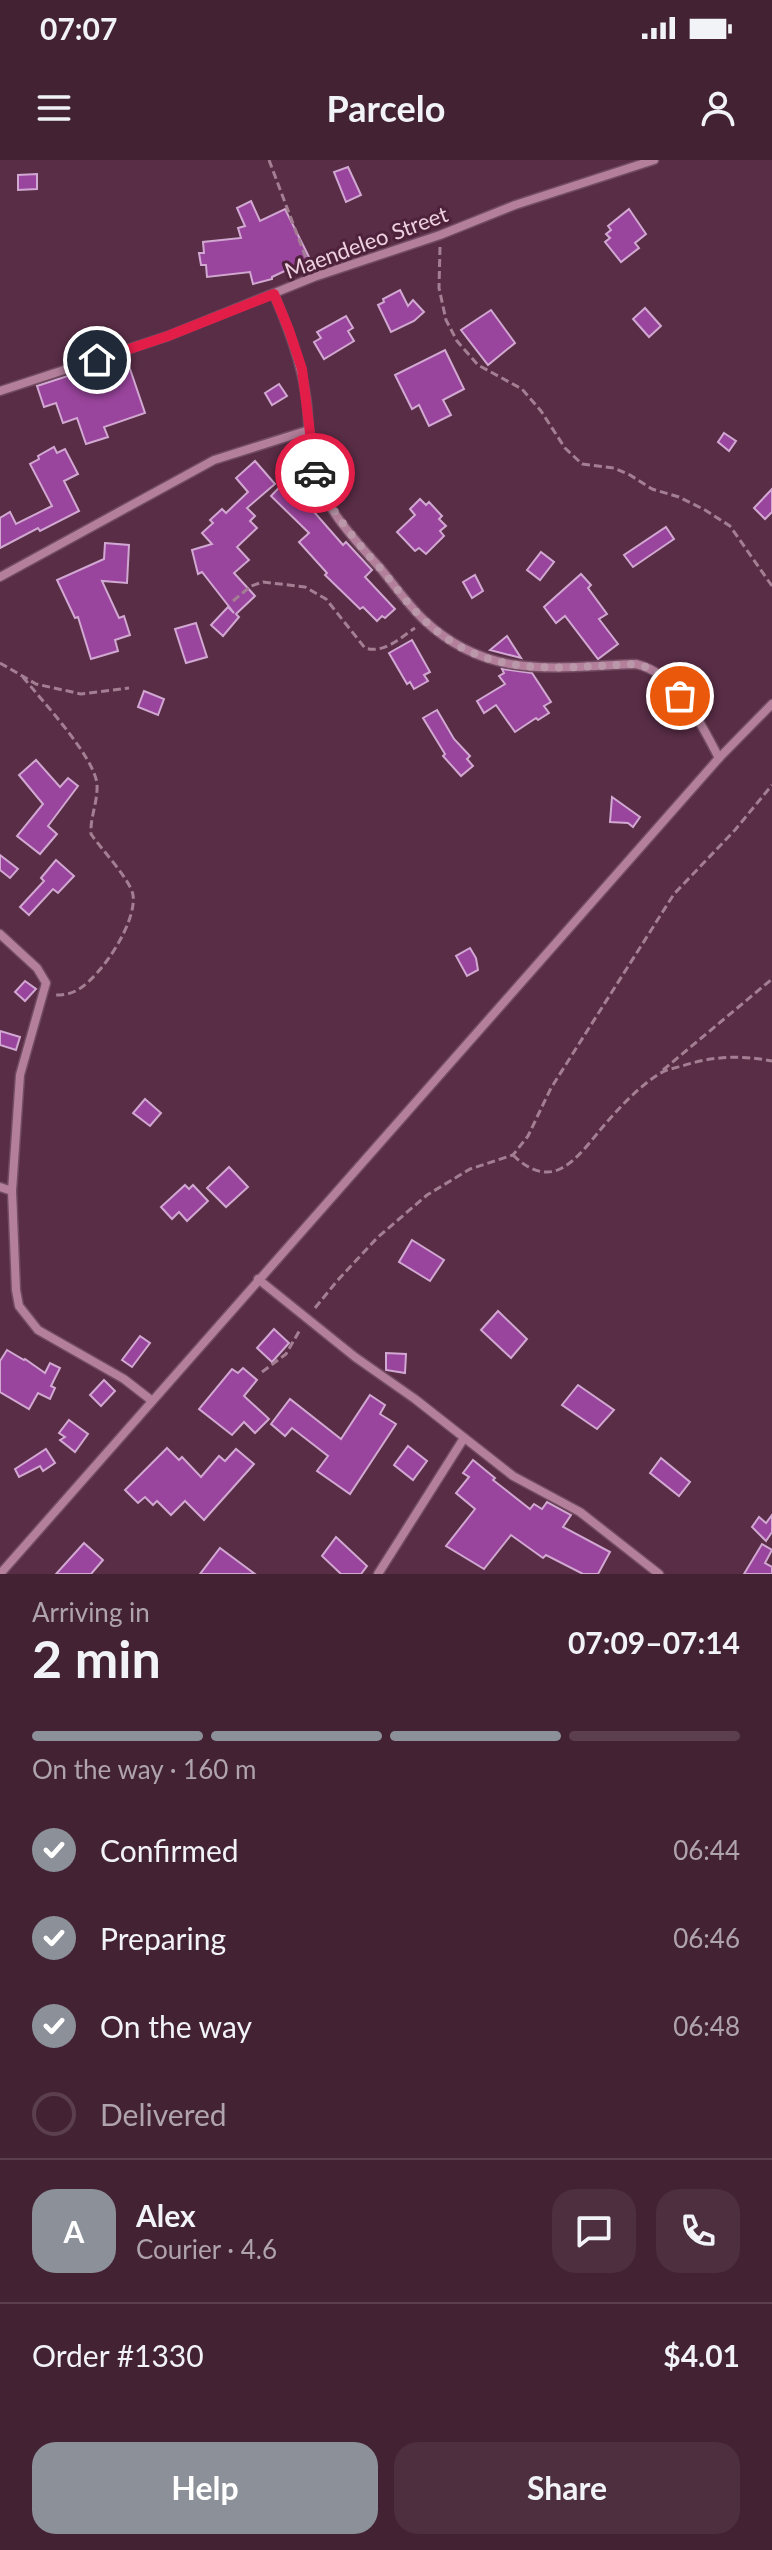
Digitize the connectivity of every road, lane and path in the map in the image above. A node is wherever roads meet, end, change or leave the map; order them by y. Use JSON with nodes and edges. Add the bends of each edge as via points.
{"nodes":[{"id":1,"x":269,"y":160,"type":"edge"},
{"id":2,"x":654,"y":160,"type":"edge"},
{"id":3,"x":440,"y":235,"type":"junction"},
{"id":4,"x":314,"y":277,"type":"junction"},
{"id":5,"x":274,"y":294,"type":"junction"},
{"id":6,"x":0,"y":391,"type":"edge"},
{"id":7,"x":309,"y":430,"type":"junction"},
{"id":8,"x":0,"y":577,"type":"edge"},
{"id":9,"x":772,"y":586,"type":"edge"},
{"id":10,"x":233,"y":601,"type":"dead end"},
{"id":11,"x":425,"y":621,"type":"junction"},
{"id":12,"x":0,"y":663,"type":"edge"},
{"id":13,"x":23,"y":677,"type":"junction"},
{"id":14,"x":129,"y":688,"type":"dead end"},
{"id":15,"x":772,"y":704,"type":"edge"},
{"id":16,"x":719,"y":758,"type":"junction"},
{"id":17,"x":772,"y":785,"type":"edge"},
{"id":18,"x":0,"y":934,"type":"edge"},
{"id":19,"x":772,"y":979,"type":"edge"},
{"id":20,"x":44,"y":994,"type":"junction"},
{"id":21,"x":772,"y":1061,"type":"edge"},
{"id":22,"x":660,"y":1072,"type":"junction"},
{"id":23,"x":513,"y":1155,"type":"junction"},
{"id":24,"x":0,"y":1187,"type":"edge"},
{"id":25,"x":12,"y":1191,"type":"junction"},
{"id":26,"x":258,"y":1279,"type":"junction"},
{"id":27,"x":307,"y":1318,"type":"junction"},
{"id":28,"x":262,"y":1372,"type":"dead end"},
{"id":29,"x":151,"y":1400,"type":"junction"},
{"id":30,"x":464,"y":1438,"type":"junction"},
{"id":31,"x":0,"y":1574,"type":"edge"},
{"id":32,"x":378,"y":1574,"type":"edge"},
{"id":33,"x":659,"y":1574,"type":"edge"}],
"edges":[{"from":1,"to":4,"type":"path"},
{"from":2,"to":3,"type":"street","name":"Maendeleo Street"},
{"from":3,"to":4,"type":"street","name":"Maendeleo Street"},
{"from":3,"to":9,"type":"path","via":[[439,288],[446,320],[478,365],[522,389],[582,464],[614,468],[730,526]]},
{"from":4,"to":5,"type":"street","name":"Maendeleo Street"},
{"from":5,"to":6,"type":"street","name":"Maendeleo Street","via":[[168,336]]},
{"from":5,"to":7,"type":"street","via":[[302,369]]},
{"from":7,"to":8,"type":"street","via":[[214,460]]},
{"from":7,"to":11,"type":"street","via":[[313,467],[330,504],[352,538]]},
{"from":10,"to":11,"type":"path","via":[[263,582],[305,587],[326,599],[372,650]]},
{"from":11,"to":16,"type":"street","via":[[492,661],[539,669],[650,667],[698,717]]},
{"from":12,"to":13,"type":"path"},
{"from":13,"to":14,"type":"path","via":[[81,694]]},
{"from":13,"to":20,"type":"path","via":[[94,771],[97,803],[91,834],[130,883],[134,897],[114,953],[91,979],[78,991]]},
{"from":15,"to":16,"type":"street"},
{"from":16,"to":26,"type":"street"},
{"from":17,"to":23,"type":"path","via":[[674,894]]},
{"from":18,"to":20,"type":"street","via":[[43,974]]},
{"from":19,"to":22,"type":"path"},
{"from":20,"to":25,"type":"street","via":[[20,1075]]},
{"from":21,"to":22,"type":"path","via":[[726,1056]]},
{"from":22,"to":23,"type":"path","via":[[562,1169],[536,1171]]},
{"from":23,"to":27,"type":"path","via":[[470,1169],[427,1195],[377,1238]]},
{"from":24,"to":25,"type":"street"},
{"from":25,"to":29,"type":"street","via":[[16,1290],[27,1319]]},
{"from":26,"to":27,"type":"street"},
{"from":26,"to":29,"type":"street"},
{"from":27,"to":28,"type":"path","via":[[286,1354]]},
{"from":27,"to":30,"type":"street"},
{"from":29,"to":31,"type":"street"},
{"from":30,"to":32,"type":"street"},
{"from":30,"to":33,"type":"street","via":[[513,1476],[580,1512]]}]}
